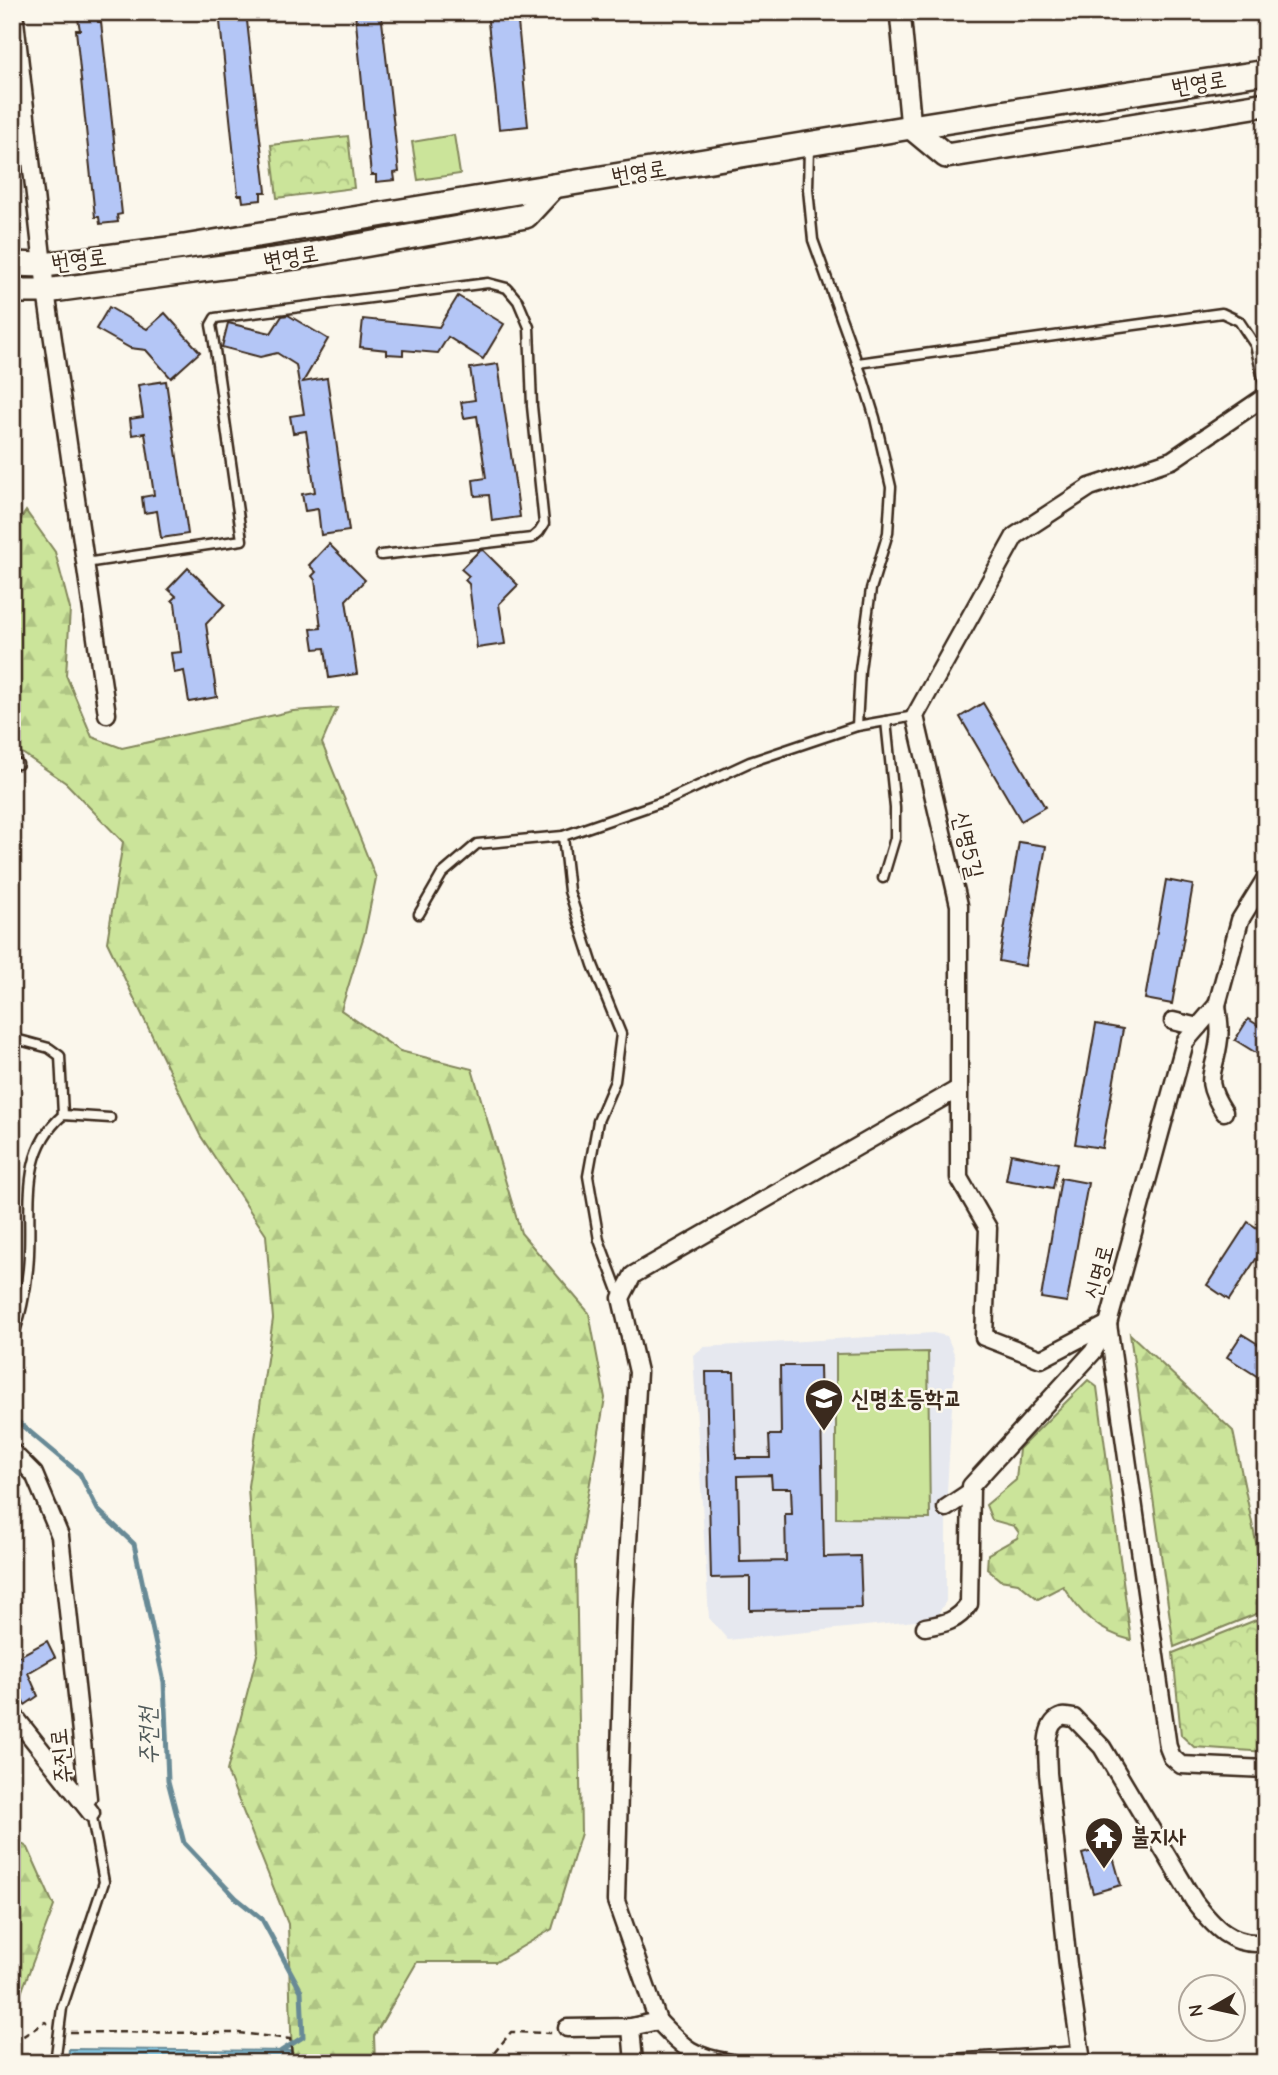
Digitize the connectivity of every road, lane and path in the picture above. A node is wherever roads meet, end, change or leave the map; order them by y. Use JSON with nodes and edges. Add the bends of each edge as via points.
{"nodes":[{"id":1,"x":14,"y":12,"type":"edge"},
{"id":2,"x":900,"y":12,"type":"edge"},
{"id":3,"x":1266,"y":72,"type":"edge"},
{"id":4,"x":1266,"y":104,"type":"edge"},
{"id":5,"x":1049,"y":106,"type":"junction"},
{"id":6,"x":911,"y":127,"type":"junction"},
{"id":7,"x":1055,"y":138,"type":"junction"},
{"id":8,"x":809,"y":144,"type":"junction"},
{"id":9,"x":554,"y":186,"type":"junction"},
{"id":10,"x":12,"y":264,"type":"edge"},
{"id":11,"x":44,"y":265,"type":"junction"},
{"id":12,"x":12,"y":291,"type":"edge"},
{"id":13,"x":46,"y":291,"type":"junction"},
{"id":14,"x":858,"y":363,"type":"junction"},
{"id":15,"x":1266,"y":393,"type":"edge"},
{"id":16,"x":381,"y":555,"type":"dead end"},
{"id":17,"x":85,"y":563,"type":"junction"},
{"id":18,"x":107,"y":714,"type":"dead end"},
{"id":19,"x":915,"y":716,"type":"junction"},
{"id":20,"x":886,"y":721,"type":"junction"},
{"id":21,"x":857,"y":726,"type":"junction"},
{"id":22,"x":563,"y":836,"type":"junction"},
{"id":23,"x":883,"y":878,"type":"dead end"},
{"id":24,"x":1266,"y":878,"type":"edge"},
{"id":25,"x":419,"y":914,"type":"dead end"},
{"id":26,"x":1217,"y":1005,"type":"junction"},
{"id":27,"x":1173,"y":1021,"type":"dead end"},
{"id":28,"x":1198,"y":1027,"type":"junction"},
{"id":29,"x":12,"y":1038,"type":"edge"},
{"id":30,"x":958,"y":1089,"type":"junction"},
{"id":31,"x":1224,"y":1112,"type":"dead end"},
{"id":32,"x":63,"y":1115,"type":"junction"},
{"id":33,"x":110,"y":1118,"type":"dead end"},
{"id":34,"x":621,"y":1298,"type":"junction"},
{"id":35,"x":1108,"y":1324,"type":"junction"},
{"id":36,"x":12,"y":1339,"type":"edge"},
{"id":37,"x":12,"y":1452,"type":"edge"},
{"id":38,"x":970,"y":1492,"type":"junction"},
{"id":39,"x":946,"y":1508,"type":"dead end"},
{"id":40,"x":925,"y":1627,"type":"dead end"},
{"id":41,"x":12,"y":1713,"type":"edge"},
{"id":42,"x":1266,"y":1769,"type":"edge"},
{"id":43,"x":90,"y":1806,"type":"junction"},
{"id":44,"x":1266,"y":1942,"type":"edge"},
{"id":45,"x":657,"y":2021,"type":"junction"},
{"id":46,"x":631,"y":2027,"type":"junction"},
{"id":47,"x":567,"y":2028,"type":"joint"},
{"id":48,"x":58,"y":2032,"type":"junction"},
{"id":49,"x":12,"y":2040,"type":"edge"},
{"id":50,"x":1082,"y":2059,"type":"edge"},
{"id":51,"x":55,"y":2063,"type":"edge"},
{"id":52,"x":293,"y":2063,"type":"edge"},
{"id":53,"x":461,"y":2063,"type":"edge"},
{"id":54,"x":634,"y":2063,"type":"edge"},
{"id":55,"x":731,"y":2063,"type":"edge"},
{"id":56,"x":951,"y":2063,"type":"edge"}],
"edges":[{"from":1,"to":11,"type":"street"},
{"from":2,"to":6,"type":"street"},
{"from":3,"to":5,"type":"main road","name":"번영로"},
{"from":4,"to":7,"type":"main road"},
{"from":5,"to":6,"type":"main road","name":"번영로"},
{"from":5,"to":7,"type":"main road","via":[[1033,117],[1032,124],[1039,135]]},
{"from":6,"to":7,"type":"main road","via":[[946,156]]},
{"from":6,"to":8,"type":"main road","name":"번영로"},
{"from":8,"to":9,"type":"main road","name":"번영로"},
{"from":8,"to":14,"type":"lane","via":[[813,240]]},
{"from":9,"to":11,"type":"main road","name":"번영로"},
{"from":9,"to":13,"type":"main road","name":"변영로","via":[[526,216],[296,257]]},
{"from":10,"to":11,"type":"main road","name":"번영로"},
{"from":11,"to":13,"type":"street"},
{"from":12,"to":13,"type":"main road","name":"변영로"},
{"from":13,"to":17,"type":"street"},
{"from":14,"to":15,"type":"lane","via":[[1223,313],[1239,321],[1255,345]]},
{"from":14,"to":21,"type":"lane","via":[[891,486],[888,533],[871,590]]},
{"from":15,"to":19,"type":"street","via":[[1172,460],[1090,486],[1016,536]]},
{"from":16,"to":17,"type":"lane","via":[[532,538],[544,524],[529,327],[507,288],[488,283],[215,318],[212,336],[242,540]]},
{"from":17,"to":18,"type":"street"},
{"from":19,"to":20,"type":"lane"},
{"from":19,"to":30,"type":"street","name":"신명5길","via":[[959,905]]},
{"from":20,"to":21,"type":"lane"},
{"from":20,"to":23,"type":"lane","via":[[895,838]]},
{"from":21,"to":22,"type":"lane","via":[[750,762],[668,800]]},
{"from":22,"to":25,"type":"lane","via":[[477,844],[442,874]]},
{"from":22,"to":34,"type":"lane","via":[[569,891],[621,1034],[615,1081],[598,1121],[588,1176],[599,1240]]},
{"from":24,"to":26,"type":"street","name":"신명로","via":[[1240,920]]},
{"from":26,"to":28,"type":"street","name":"신명로"},
{"from":26,"to":31,"type":"street","via":[[1220,1037],[1210,1081]]},
{"from":27,"to":28,"type":"street"},
{"from":28,"to":35,"type":"street","name":"신명로","via":[[1185,1042]]},
{"from":29,"to":32,"type":"lane","via":[[49,1048],[60,1056]]},
{"from":30,"to":34,"type":"street","via":[[633,1275]]},
{"from":30,"to":35,"type":"street","name":"신명5길","via":[[958,1178],[988,1228],[984,1338],[1041,1359]]},
{"from":32,"to":33,"type":"lane"},
{"from":32,"to":36,"type":"lane","via":[[42,1138],[34,1160],[28,1270]]},
{"from":34,"to":45,"type":"street","via":[[638,1372],[624,1611],[617,1901]]},
{"from":35,"to":38,"type":"street","name":"신명로","via":[[1093,1352]]},
{"from":35,"to":42,"type":"street","via":[[1172,1757],[1181,1765]]},
{"from":37,"to":43,"type":"street","name":"주진로","via":[[34,1474],[60,1536]]},
{"from":38,"to":39,"type":"street","name":"신명로"},
{"from":38,"to":40,"type":"street","via":[[969,1604],[952,1622]]},
{"from":41,"to":43,"type":"street"},
{"from":43,"to":48,"type":"lane","name":"주진로","via":[[104,1882]]},
{"from":44,"to":50,"type":"street","via":[[1240,1943],[1210,1923],[1102,1747],[1074,1718],[1062,1717],[1052,1725],[1047,1743],[1048,1773]]},
{"from":45,"to":46,"type":"street"},
{"from":45,"to":55,"type":"street","via":[[681,2045],[704,2059]]},
{"from":46,"to":47,"type":"street"},
{"from":46,"to":54,"type":"street"},
{"from":47,"to":53,"type":"path","via":[[556,2034],[511,2032],[490,2058]]},
{"from":48,"to":49,"type":"path","via":[[45,2022]]},
{"from":48,"to":51,"type":"lane","name":"주진로"},
{"from":48,"to":52,"type":"path","via":[[239,2033],[290,2039]]},
{"from":50,"to":56,"type":"street"}]}
